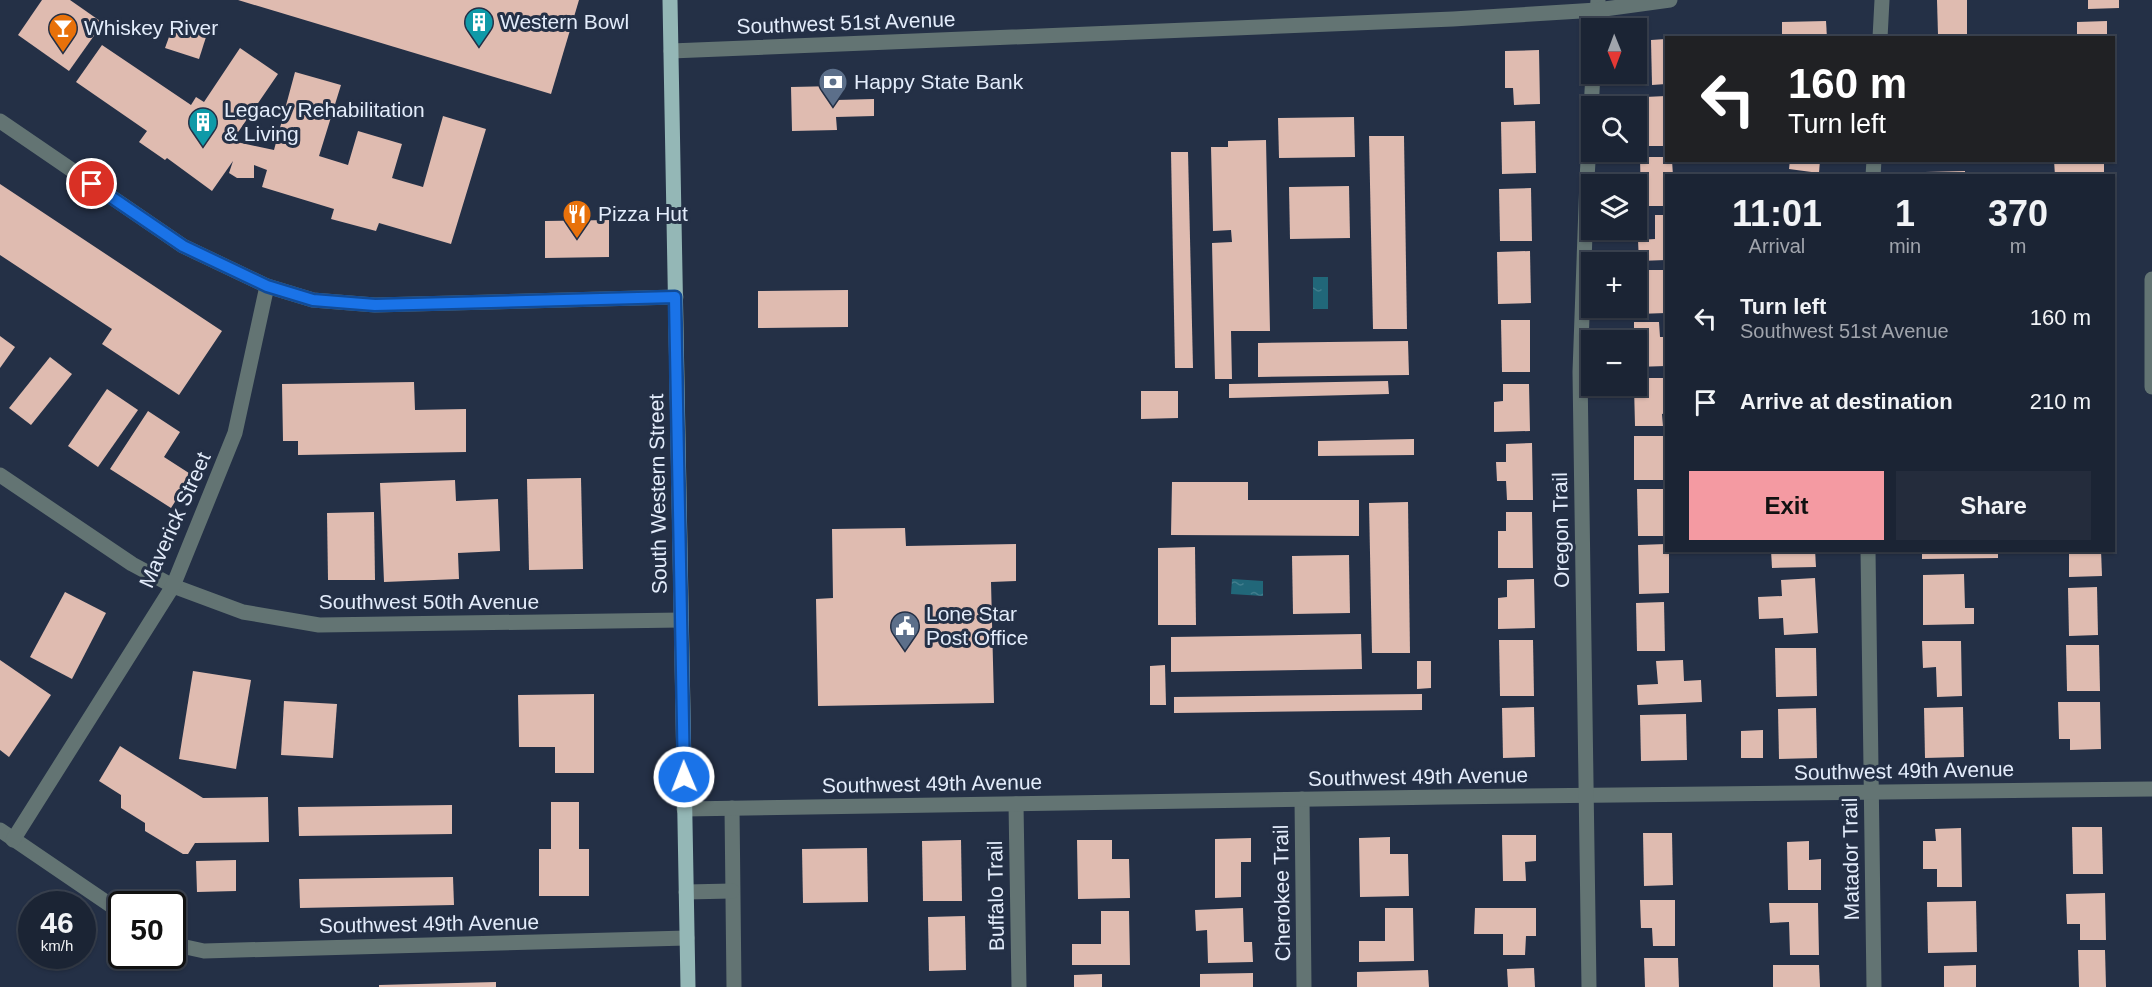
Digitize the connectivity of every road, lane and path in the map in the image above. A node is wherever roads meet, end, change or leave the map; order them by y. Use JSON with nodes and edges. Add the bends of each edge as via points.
{"nodes":[{"id":1,"x":670,"y":0,"type":"edge"},
{"id":2,"x":1670,"y":0,"type":"edge"},
{"id":3,"x":1882,"y":0,"type":"edge"},
{"id":4,"x":1598,"y":5,"type":"edge"},
{"id":5,"x":1880,"y":36,"type":"edge"},
{"id":6,"x":671,"y":51,"type":"junction"},
{"id":7,"x":1592,"y":84,"type":"edge"},
{"id":8,"x":0,"y":121,"type":"edge"},
{"id":9,"x":2152,"y":279,"type":"edge"},
{"id":10,"x":267,"y":286,"type":"junction"},
{"id":11,"x":675,"y":297,"type":"junction"},
{"id":12,"x":2152,"y":387,"type":"edge"},
{"id":13,"x":0,"y":474,"type":"edge"},
{"id":14,"x":1868,"y":552,"type":"edge"},
{"id":15,"x":173,"y":586,"type":"junction"},
{"id":16,"x":681,"y":620,"type":"junction"},
{"id":17,"x":2152,"y":789,"type":"edge"},
{"id":18,"x":1871,"y":792,"type":"junction"},
{"id":19,"x":1586,"y":796,"type":"junction"},
{"id":20,"x":1302,"y":799,"type":"junction"},
{"id":21,"x":1016,"y":804,"type":"junction"},
{"id":22,"x":732,"y":808,"type":"junction"},
{"id":23,"x":684,"y":809,"type":"junction"},
{"id":24,"x":0,"y":831,"type":"edge"},
{"id":25,"x":13,"y":840,"type":"junction"},
{"id":26,"x":732,"y":891,"type":"junction"},
{"id":27,"x":686,"y":892,"type":"junction"},
{"id":28,"x":108,"y":904,"type":"edge"},
{"id":29,"x":687,"y":938,"type":"junction"},
{"id":30,"x":186,"y":947,"type":"edge"},
{"id":31,"x":688,"y":987,"type":"edge"},
{"id":32,"x":734,"y":987,"type":"edge"},
{"id":33,"x":1019,"y":987,"type":"edge"},
{"id":34,"x":1304,"y":987,"type":"edge"},
{"id":35,"x":1589,"y":987,"type":"edge"},
{"id":36,"x":1874,"y":987,"type":"edge"}],
"edges":[{"from":1,"to":6,"type":"main road","name":"South Western Street"},
{"from":2,"to":4,"type":"street","name":"Southwest 51st Avenue"},
{"from":3,"to":5,"type":"street"},
{"from":4,"to":6,"type":"street","name":"Southwest 51st Avenue","via":[[1431,20]]},
{"from":6,"to":11,"type":"main road","name":"South Western Street"},
{"from":7,"to":19,"type":"street","name":"Oregon Trail","via":[[1580,372]]},
{"from":8,"to":10,"type":"street","via":[[183,246]]},
{"from":9,"to":12,"type":"street"},
{"from":10,"to":11,"type":"street","via":[[313,300],[375,305]]},
{"from":10,"to":15,"type":"street","name":"Maverick Street","via":[[235,433]]},
{"from":11,"to":16,"type":"main road","name":"South Western Street"},
{"from":13,"to":15,"type":"street","name":"Southwest 50th Avenue","via":[[132,564]]},
{"from":14,"to":18,"type":"street","name":"Matador Trail"},
{"from":15,"to":16,"type":"street","name":"Southwest 50th Avenue","via":[[243,612],[319,625]]},
{"from":15,"to":25,"type":"street","name":"Maverick Street"},
{"from":16,"to":23,"type":"main road","name":"South Western Street"},
{"from":17,"to":18,"type":"street","name":"Southwest 49th Avenue"},
{"from":18,"to":19,"type":"street","name":"Southwest 49th Avenue"},
{"from":18,"to":36,"type":"street","name":"Matador Trail"},
{"from":19,"to":20,"type":"street","name":"Southwest 49th Avenue"},
{"from":19,"to":35,"type":"street","name":"Oregon Trail"},
{"from":20,"to":21,"type":"street","name":"Southwest 49th Avenue"},
{"from":20,"to":34,"type":"street","name":"Cherokee Trail"},
{"from":21,"to":22,"type":"street","name":"Southwest 49th Avenue"},
{"from":21,"to":33,"type":"street","name":"Buffalo Trail"},
{"from":22,"to":23,"type":"street","name":"Southwest 49th Avenue"},
{"from":22,"to":26,"type":"street"},
{"from":23,"to":27,"type":"main road","name":"South Western Street"},
{"from":24,"to":25,"type":"street"},
{"from":25,"to":28,"type":"street"},
{"from":26,"to":27,"type":"street"},
{"from":26,"to":32,"type":"street"},
{"from":27,"to":29,"type":"main road","name":"South Western Street"},
{"from":29,"to":30,"type":"street","name":"Southwest 49th Avenue","via":[[204,951]]},
{"from":29,"to":31,"type":"main road","name":"South Western Street"}]}
